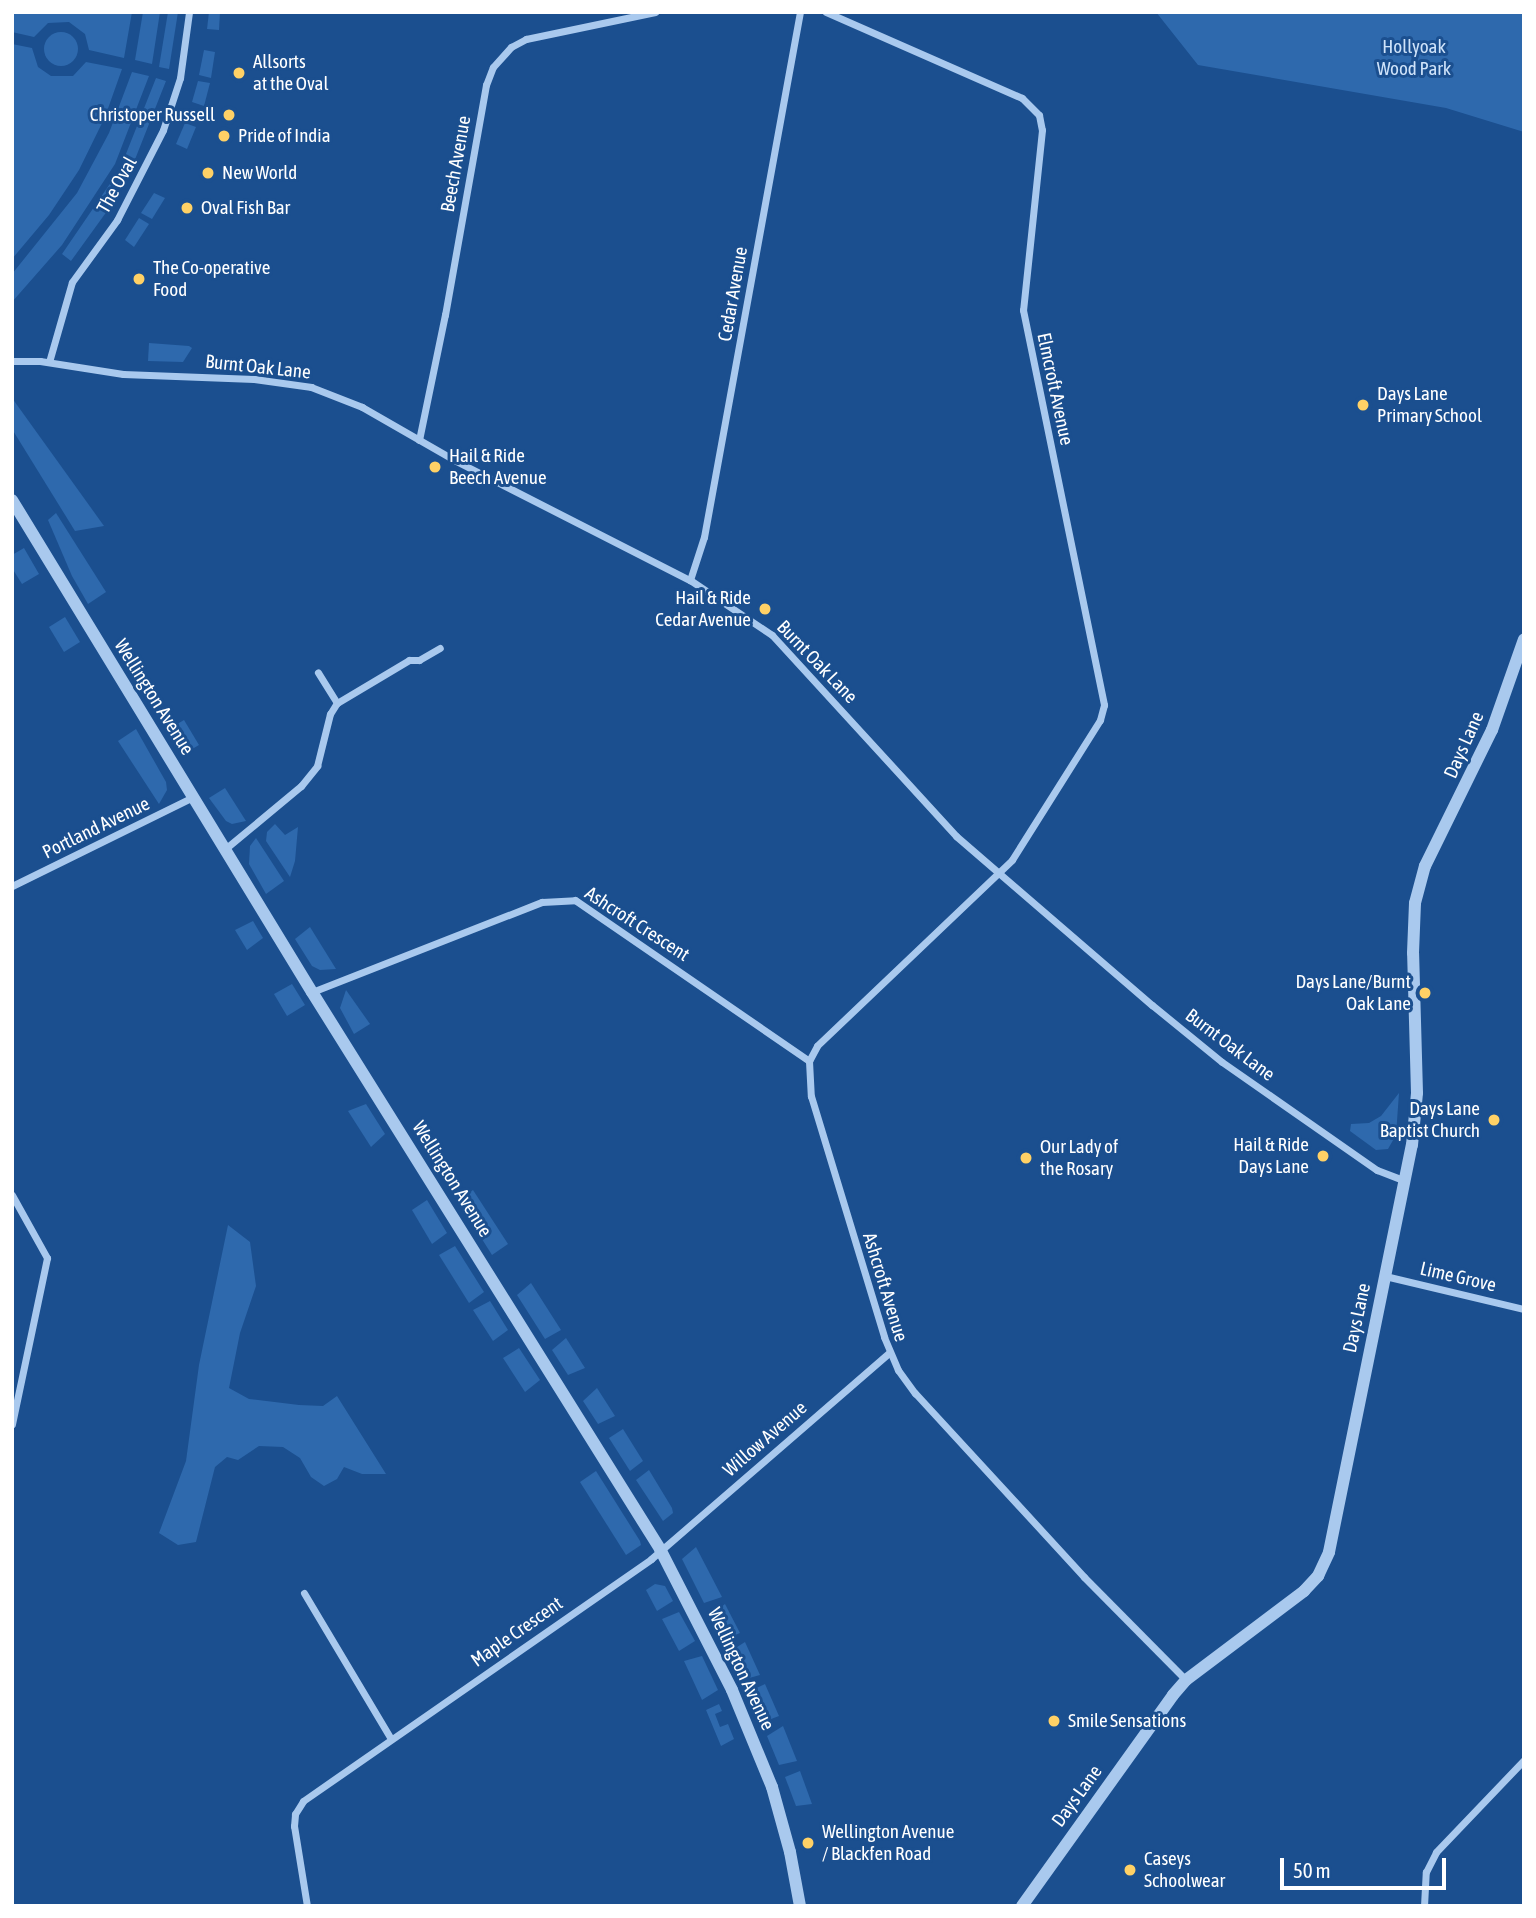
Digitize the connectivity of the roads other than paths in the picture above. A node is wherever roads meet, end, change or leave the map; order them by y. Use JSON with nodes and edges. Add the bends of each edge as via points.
{"nodes":[{"id":1,"x":189,"y":12,"type":"edge"},
{"id":2,"x":655,"y":12,"type":"edge"},
{"id":3,"x":800,"y":12,"type":"edge"},
{"id":4,"x":826,"y":12,"type":"edge"},
{"id":5,"x":12,"y":361,"type":"edge"},
{"id":6,"x":49,"y":362,"type":"junction"},
{"id":7,"x":419,"y":440,"type":"junction"},
{"id":8,"x":12,"y":500,"type":"edge"},
{"id":9,"x":690,"y":580,"type":"junction"},
{"id":10,"x":1524,"y":639,"type":"edge"},
{"id":11,"x":440,"y":648,"type":"dead end"},
{"id":12,"x":318,"y":672,"type":"dead end"},
{"id":13,"x":337,"y":703,"type":"junction"},
{"id":14,"x":193,"y":797,"type":"junction"},
{"id":15,"x":225,"y":849,"type":"junction"},
{"id":16,"x":998,"y":873,"type":"junction"},
{"id":17,"x":12,"y":886,"type":"edge"},
{"id":18,"x":312,"y":992,"type":"junction"},
{"id":19,"x":809,"y":1061,"type":"junction"},
{"id":20,"x":1407,"y":1181,"type":"junction"},
{"id":21,"x":12,"y":1195,"type":"edge"},
{"id":22,"x":1385,"y":1276,"type":"junction"},
{"id":23,"x":1524,"y":1309,"type":"edge"},
{"id":24,"x":889,"y":1353,"type":"junction"},
{"id":25,"x":12,"y":1424,"type":"edge"},
{"id":26,"x":660,"y":1549,"type":"junction"},
{"id":27,"x":304,"y":1593,"type":"dead end"},
{"id":28,"x":1186,"y":1680,"type":"junction"},
{"id":29,"x":391,"y":1739,"type":"junction"},
{"id":30,"x":1524,"y":1760,"type":"edge"},
{"id":31,"x":307,"y":1906,"type":"edge"},
{"id":32,"x":800,"y":1906,"type":"edge"},
{"id":33,"x":1023,"y":1906,"type":"edge"},
{"id":34,"x":1424,"y":1906,"type":"edge"}],
"edges":[{"from":1,"to":6,"type":"street","name":"The Oval","via":[[180,78],[163,130],[117,220],[72,282]]},
{"from":2,"to":7,"type":"street","name":"Beech Avenue","via":[[526,39],[511,47],[493,67]]},
{"from":3,"to":9,"type":"street","name":"Cedar Avenue","via":[[705,537]]},
{"from":4,"to":16,"type":"street","name":"Elmcroft Avenue","via":[[1022,98],[1033,106],[1041,122],[1023,310],[1104,705],[1100,720],[1018,850]]},
{"from":5,"to":6,"type":"street","name":"Burnt Oak Lane"},
{"from":6,"to":7,"type":"street","name":"Burnt Oak Lane","via":[[123,374],[300,384],[340,397]]},
{"from":7,"to":9,"type":"street","name":"Burnt Oak Lane"},
{"from":8,"to":14,"type":"street","name":"Wellington Avenue"},
{"from":9,"to":16,"type":"street","name":"Burnt Oak Lane","via":[[779,642],[956,836]]},
{"from":10,"to":20,"type":"street","name":"Days Lane","via":[[1492,730],[1425,866],[1415,903],[1417,1093]]},
{"from":11,"to":13,"type":"street","via":[[419,660],[409,660]]},
{"from":12,"to":13,"type":"street"},
{"from":13,"to":15,"type":"street","via":[[312,775]]},
{"from":14,"to":15,"type":"street","name":"Wellington Avenue"},
{"from":14,"to":17,"type":"street","name":"Portland Avenue"},
{"from":15,"to":18,"type":"street","name":"Wellington Avenue"},
{"from":16,"to":19,"type":"street","via":[[817,1046]]},
{"from":16,"to":20,"type":"street","name":"Burnt Oak Lane","via":[[1222,1062],[1377,1170]]},
{"from":18,"to":19,"type":"street","name":"Ashcroft Crescent","via":[[542,902],[575,900]]},
{"from":18,"to":26,"type":"street","name":"Wellington Avenue"},
{"from":19,"to":24,"type":"street","name":"Ashcroft Avenue","via":[[811,1096]]},
{"from":20,"to":22,"type":"street","name":"Days Lane"},
{"from":21,"to":25,"type":"street","via":[[47,1258]]},
{"from":22,"to":23,"type":"street","name":"Lime Grove"},
{"from":22,"to":28,"type":"street","name":"Days Lane","via":[[1326,1560],[1304,1591]]},
{"from":24,"to":26,"type":"street","name":"Willow Avenue"},
{"from":24,"to":28,"type":"street","name":"Ashcroft Avenue","via":[[923,1402]]},
{"from":26,"to":29,"type":"street","name":"Maple Crescent"},
{"from":26,"to":32,"type":"street","name":"Wellington Avenue","via":[[732,1690],[772,1787]]},
{"from":27,"to":29,"type":"street"},
{"from":28,"to":33,"type":"street","name":"Days Lane"},
{"from":29,"to":31,"type":"street","name":"Maple Crescent","via":[[303,1801],[295,1814]]},
{"from":30,"to":34,"type":"street","via":[[1429,1862]]}]}
